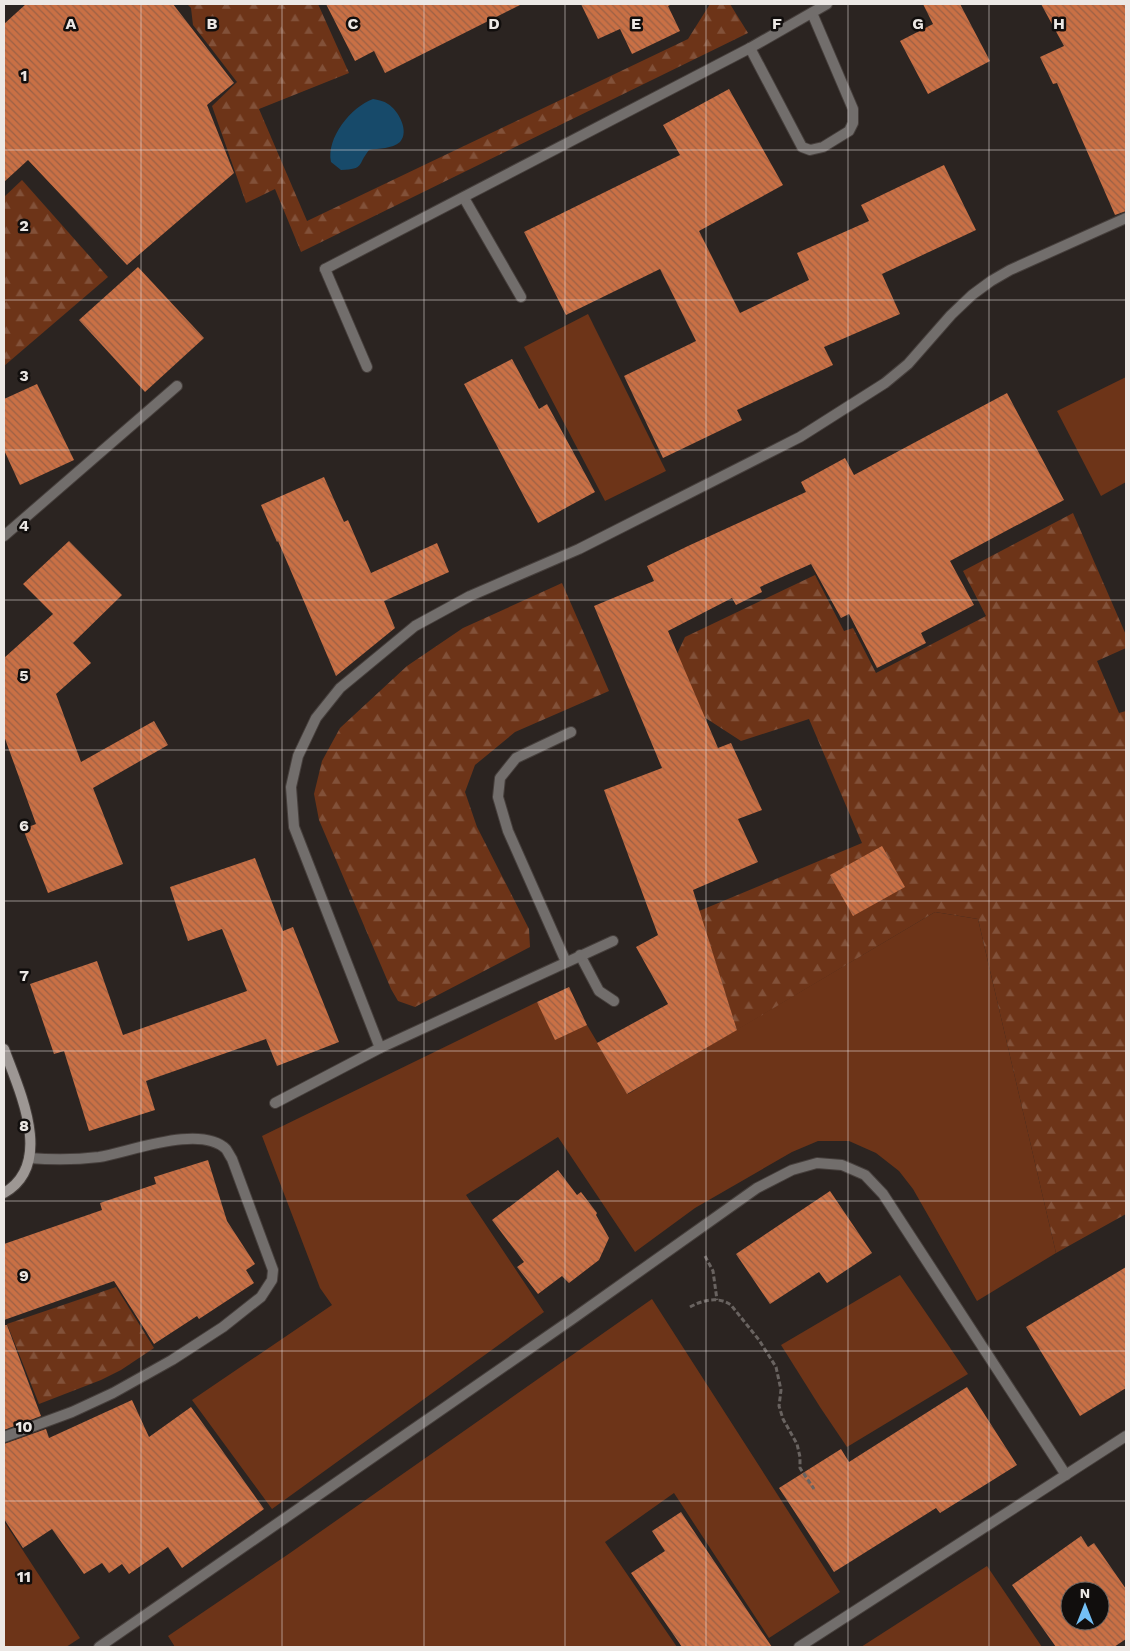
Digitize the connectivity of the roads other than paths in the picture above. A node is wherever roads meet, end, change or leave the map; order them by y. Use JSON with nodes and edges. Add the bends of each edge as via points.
{"nodes":[{"id":1,"x":826,"y":4,"type":"edge"},
{"id":2,"x":812,"y":13,"type":"junction"},
{"id":3,"x":750,"y":48,"type":"junction"},
{"id":4,"x":464,"y":198,"type":"junction"},
{"id":5,"x":1126,"y":218,"type":"edge"},
{"id":6,"x":521,"y":297,"type":"dead end"},
{"id":7,"x":368,"y":367,"type":"dead end"},
{"id":8,"x":177,"y":386,"type":"dead end"},
{"id":9,"x":4,"y":536,"type":"edge"},
{"id":10,"x":571,"y":732,"type":"dead end"},
{"id":11,"x":613,"y":940,"type":"dead end"},
{"id":12,"x":580,"y":955,"type":"junction"},
{"id":13,"x":566,"y":962,"type":"junction"},
{"id":14,"x":614,"y":1001,"type":"dead end"},
{"id":15,"x":380,"y":1048,"type":"junction"},
{"id":16,"x":4,"y":1049,"type":"edge"},
{"id":17,"x":275,"y":1103,"type":"dead end"},
{"id":18,"x":30,"y":1158,"type":"junction"},
{"id":19,"x":4,"y":1193,"type":"edge"},
{"id":20,"x":1126,"y":1436,"type":"edge"},
{"id":21,"x":4,"y":1437,"type":"edge"},
{"id":22,"x":1066,"y":1475,"type":"junction"},
{"id":23,"x":99,"y":1647,"type":"edge"},
{"id":24,"x":799,"y":1647,"type":"edge"}],
"edges":[{"from":1,"to":2,"type":"street"},
{"from":2,"to":3,"type":"street"},
{"from":2,"to":3,"type":"street","via":[[853,109],[853,123],[848,131],[824,147],[810,150],[802,147]]},
{"from":3,"to":4,"type":"street"},
{"from":4,"to":6,"type":"street"},
{"from":4,"to":7,"type":"street","via":[[325,269]]},
{"from":5,"to":15,"type":"street","via":[[991,281],[951,315],[908,364],[885,383],[800,437],[579,549],[470,596],[414,626],[340,688],[316,718],[298,756],[291,787],[294,827]]},
{"from":8,"to":9,"type":"street"},
{"from":10,"to":13,"type":"street","via":[[516,758],[500,778],[498,797],[508,831]]},
{"from":11,"to":12,"type":"street"},
{"from":12,"to":13,"type":"street"},
{"from":12,"to":14,"type":"street","via":[[599,991]]},
{"from":13,"to":15,"type":"street"},
{"from":15,"to":17,"type":"street"},
{"from":16,"to":18,"type":"street","via":[[24,1103]]},
{"from":18,"to":19,"type":"street","via":[[26,1172]]},
{"from":18,"to":21,"type":"street","via":[[78,1160],[191,1138],[217,1143],[232,1159],[273,1270],[272,1280],[261,1297],[223,1327],[172,1360],[113,1393]]},
{"from":20,"to":22,"type":"street"},
{"from":22,"to":23,"type":"street","via":[[883,1194],[865,1175],[842,1165],[817,1163],[792,1170],[757,1188]]},
{"from":22,"to":24,"type":"street"}]}
